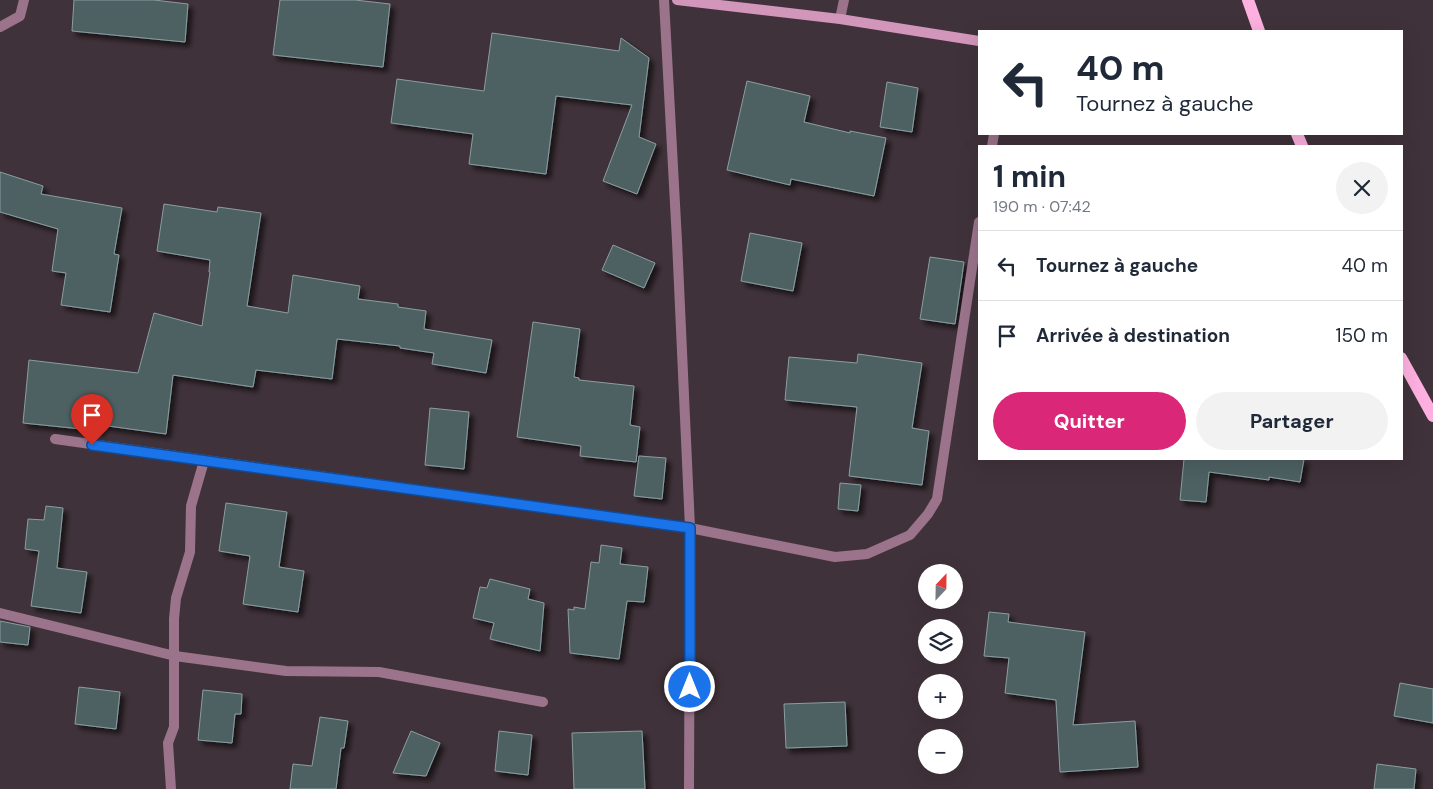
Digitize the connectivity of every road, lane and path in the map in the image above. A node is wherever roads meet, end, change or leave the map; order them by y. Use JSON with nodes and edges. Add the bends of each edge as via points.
{"nodes":[{"id":1,"x":24,"y":0,"type":"edge"},
{"id":2,"x":664,"y":0,"type":"edge"},
{"id":3,"x":677,"y":0,"type":"edge"},
{"id":4,"x":844,"y":0,"type":"edge"},
{"id":5,"x":1248,"y":0,"type":"edge"},
{"id":6,"x":840,"y":19,"type":"junction"},
{"id":7,"x":0,"y":27,"type":"edge"},
{"id":8,"x":1259,"y":30,"type":"edge"},
{"id":9,"x":978,"y":41,"type":"edge"},
{"id":10,"x":978,"y":229,"type":"edge"},
{"id":11,"x":1403,"y":362,"type":"edge"},
{"id":12,"x":1433,"y":416,"type":"edge"},
{"id":13,"x":55,"y":439,"type":"dead end"},
{"id":14,"x":204,"y":461,"type":"junction"},
{"id":15,"x":690,"y":528,"type":"junction"},
{"id":16,"x":0,"y":613,"type":"edge"},
{"id":17,"x":176,"y":656,"type":"junction"},
{"id":18,"x":543,"y":702,"type":"dead end"},
{"id":19,"x":171,"y":789,"type":"edge"},
{"id":20,"x":689,"y":789,"type":"edge"}],
"edges":[{"from":1,"to":7,"type":"street","via":[[20,16]]},
{"from":2,"to":15,"type":"street"},
{"from":3,"to":6,"type":"main road"},
{"from":4,"to":6,"type":"street"},
{"from":5,"to":8,"type":"main road"},
{"from":6,"to":9,"type":"main road"},
{"from":10,"to":15,"type":"street","via":[[937,499],[910,535],[867,554],[836,557]]},
{"from":11,"to":12,"type":"main road"},
{"from":13,"to":14,"type":"street"},
{"from":14,"to":15,"type":"street"},
{"from":14,"to":17,"type":"street","via":[[192,506],[190,552],[176,598]]},
{"from":15,"to":20,"type":"street"},
{"from":16,"to":17,"type":"street"},
{"from":17,"to":18,"type":"street","via":[[286,671],[379,672]]},
{"from":17,"to":19,"type":"street","via":[[174,727],[168,744]]}]}
